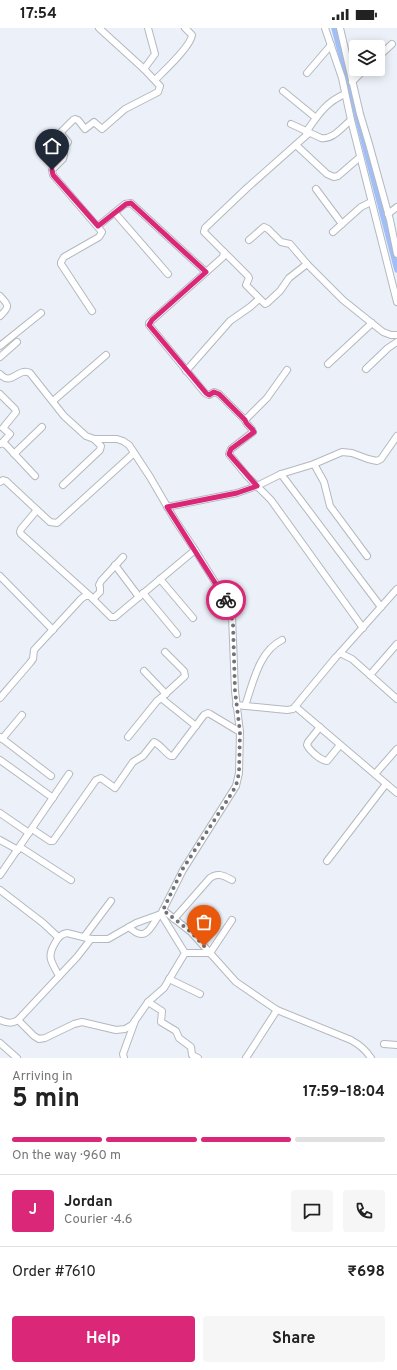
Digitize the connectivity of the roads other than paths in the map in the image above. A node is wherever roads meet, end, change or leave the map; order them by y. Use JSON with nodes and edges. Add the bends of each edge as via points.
{"nodes":[{"id":1,"x":99,"y":28,"type":"edge"},
{"id":2,"x":148,"y":28,"type":"edge"},
{"id":3,"x":185,"y":28,"type":"edge"},
{"id":4,"x":325,"y":28,"type":"edge"},
{"id":5,"x":340,"y":28,"type":"edge"},
{"id":6,"x":392,"y":44,"type":"dead end"},
{"id":7,"x":331,"y":45,"type":"junction"},
{"id":8,"x":385,"y":50,"type":"edge"},
{"id":9,"x":144,"y":69,"type":"junction"},
{"id":10,"x":307,"y":73,"type":"dead end"},
{"id":11,"x":358,"y":76,"type":"edge"},
{"id":12,"x":155,"y":80,"type":"junction"},
{"id":13,"x":352,"y":82,"type":"junction"},
{"id":14,"x":283,"y":91,"type":"dead end"},
{"id":15,"x":345,"y":94,"type":"junction"},
{"id":16,"x":316,"y":118,"type":"junction"},
{"id":17,"x":351,"y":120,"type":"junction"},
{"id":18,"x":291,"y":124,"type":"dead end"},
{"id":19,"x":308,"y":132,"type":"junction"},
{"id":20,"x":296,"y":145,"type":"junction"},
{"id":21,"x":360,"y":156,"type":"junction"},
{"id":22,"x":316,"y":189,"type":"dead end"},
{"id":23,"x":371,"y":202,"type":"junction"},
{"id":24,"x":397,"y":208,"type":"edge"},
{"id":25,"x":115,"y":213,"type":"junction"},
{"id":26,"x":388,"y":214,"type":"junction"},
{"id":27,"x":342,"y":224,"type":"junction"},
{"id":28,"x":98,"y":226,"type":"junction"},
{"id":29,"x":333,"y":232,"type":"dead end"},
{"id":30,"x":249,"y":240,"type":"dead end"},
{"id":31,"x":224,"y":252,"type":"junction"},
{"id":32,"x":397,"y":254,"type":"edge"},
{"id":33,"x":306,"y":264,"type":"junction"},
{"id":34,"x":206,"y":272,"type":"junction"},
{"id":35,"x":168,"y":274,"type":"dead end"},
{"id":36,"x":0,"y":296,"type":"edge"},
{"id":37,"x":259,"y":299,"type":"junction"},
{"id":38,"x":397,"y":302,"type":"edge"},
{"id":39,"x":92,"y":311,"type":"dead end"},
{"id":40,"x":41,"y":312,"type":"dead end"},
{"id":41,"x":0,"y":316,"type":"edge"},
{"id":42,"x":372,"y":323,"type":"junction"},
{"id":43,"x":397,"y":335,"type":"edge"},
{"id":44,"x":18,"y":342,"type":"dead end"},
{"id":45,"x":397,"y":342,"type":"edge"},
{"id":46,"x":0,"y":346,"type":"edge"},
{"id":47,"x":106,"y":355,"type":"dead end"},
{"id":48,"x":0,"y":357,"type":"edge"},
{"id":49,"x":328,"y":364,"type":"dead end"},
{"id":50,"x":366,"y":369,"type":"dead end"},
{"id":51,"x":186,"y":370,"type":"junction"},
{"id":52,"x":287,"y":370,"type":"dead end"},
{"id":53,"x":0,"y":374,"type":"edge"},
{"id":54,"x":0,"y":394,"type":"edge"},
{"id":55,"x":53,"y":402,"type":"junction"},
{"id":56,"x":245,"y":420,"type":"junction"},
{"id":57,"x":42,"y":427,"type":"dead end"},
{"id":58,"x":397,"y":436,"type":"edge"},
{"id":59,"x":94,"y":439,"type":"junction"},
{"id":60,"x":1,"y":443,"type":"edge"},
{"id":61,"x":134,"y":453,"type":"junction"},
{"id":62,"x":14,"y":454,"type":"junction"},
{"id":63,"x":314,"y":464,"type":"junction"},
{"id":64,"x":281,"y":474,"type":"junction"},
{"id":65,"x":35,"y":476,"type":"dead end"},
{"id":66,"x":0,"y":482,"type":"edge"},
{"id":67,"x":63,"y":485,"type":"dead end"},
{"id":68,"x":257,"y":486,"type":"junction"},
{"id":69,"x":167,"y":507,"type":"junction"},
{"id":70,"x":37,"y":510,"type":"junction"},
{"id":71,"x":195,"y":550,"type":"junction"},
{"id":72,"x":367,"y":556,"type":"dead end"},
{"id":73,"x":123,"y":557,"type":"dead end"},
{"id":74,"x":115,"y":565,"type":"junction"},
{"id":75,"x":0,"y":576,"type":"edge"},
{"id":76,"x":160,"y":579,"type":"junction"},
{"id":77,"x":397,"y":590,"type":"edge"},
{"id":78,"x":141,"y":595,"type":"junction"},
{"id":79,"x":91,"y":598,"type":"junction"},
{"id":80,"x":381,"y":607,"type":"junction"},
{"id":81,"x":193,"y":618,"type":"dead end"},
{"id":82,"x":363,"y":628,"type":"junction"},
{"id":83,"x":53,"y":630,"type":"junction"},
{"id":84,"x":177,"y":634,"type":"dead end"},
{"id":85,"x":282,"y":640,"type":"dead end"},
{"id":86,"x":397,"y":644,"type":"edge"},
{"id":87,"x":165,"y":652,"type":"dead end"},
{"id":88,"x":340,"y":653,"type":"junction"},
{"id":89,"x":144,"y":671,"type":"dead end"},
{"id":90,"x":370,"y":675,"type":"junction"},
{"id":91,"x":166,"y":694,"type":"junction"},
{"id":92,"x":0,"y":698,"type":"edge"},
{"id":93,"x":161,"y":698,"type":"junction"},
{"id":94,"x":397,"y":699,"type":"edge"},
{"id":95,"x":236,"y":705,"type":"junction"},
{"id":96,"x":245,"y":706,"type":"junction"},
{"id":97,"x":296,"y":707,"type":"junction"},
{"id":98,"x":22,"y":715,"type":"dead end"},
{"id":99,"x":196,"y":726,"type":"junction"},
{"id":100,"x":320,"y":727,"type":"junction"},
{"id":101,"x":240,"y":732,"type":"junction"},
{"id":102,"x":128,"y":737,"type":"dead end"},
{"id":103,"x":1,"y":738,"type":"edge"},
{"id":104,"x":340,"y":745,"type":"junction"},
{"id":105,"x":397,"y":749,"type":"edge"},
{"id":106,"x":0,"y":760,"type":"edge"},
{"id":107,"x":69,"y":774,"type":"dead end"},
{"id":108,"x":375,"y":774,"type":"junction"},
{"id":109,"x":50,"y":776,"type":"dead end"},
{"id":110,"x":386,"y":784,"type":"junction"},
{"id":111,"x":397,"y":793,"type":"edge"},
{"id":112,"x":53,"y":798,"type":"junction"},
{"id":113,"x":0,"y":813,"type":"edge"},
{"id":114,"x":30,"y":831,"type":"junction"},
{"id":115,"x":0,"y":840,"type":"edge"},
{"id":116,"x":19,"y":849,"type":"junction"},
{"id":117,"x":326,"y":861,"type":"dead end"},
{"id":118,"x":0,"y":875,"type":"edge"},
{"id":119,"x":71,"y":880,"type":"dead end"},
{"id":120,"x":232,"y":880,"type":"dead end"},
{"id":121,"x":0,"y":890,"type":"edge"},
{"id":122,"x":111,"y":901,"type":"dead end"},
{"id":123,"x":161,"y":913,"type":"junction"},
{"id":124,"x":174,"y":919,"type":"junction"},
{"id":125,"x":232,"y":920,"type":"dead end"},
{"id":126,"x":128,"y":927,"type":"junction"},
{"id":127,"x":58,"y":937,"type":"junction"},
{"id":128,"x":88,"y":938,"type":"junction"},
{"id":129,"x":185,"y":953,"type":"junction"},
{"id":130,"x":210,"y":953,"type":"junction"},
{"id":131,"x":59,"y":976,"type":"junction"},
{"id":132,"x":169,"y":979,"type":"junction"},
{"id":133,"x":200,"y":994,"type":"dead end"},
{"id":134,"x":148,"y":1002,"type":"junction"},
{"id":135,"x":277,"y":1010,"type":"junction"},
{"id":136,"x":137,"y":1018,"type":"junction"},
{"id":137,"x":18,"y":1020,"type":"junction"},
{"id":138,"x":0,"y":1021,"type":"edge"},
{"id":139,"x":0,"y":1043,"type":"edge"},
{"id":140,"x":384,"y":1044,"type":"dead end"},
{"id":141,"x":397,"y":1045,"type":"edge"},
{"id":142,"x":17,"y":1058,"type":"edge"},
{"id":143,"x":124,"y":1058,"type":"edge"},
{"id":144,"x":198,"y":1058,"type":"edge"},
{"id":145,"x":246,"y":1058,"type":"edge"},
{"id":146,"x":371,"y":1058,"type":"edge"}],
"edges":[{"from":1,"to":9,"type":"street"},
{"from":2,"to":9,"type":"street","via":[[155,54]]},
{"from":3,"to":12,"type":"street","via":[[192,35],[191,39],[177,58]]},
{"from":4,"to":7,"type":"street"},
{"from":5,"to":13,"type":"street"},
{"from":6,"to":8,"type":"street"},
{"from":7,"to":10,"type":"street"},
{"from":7,"to":15,"type":"street"},
{"from":9,"to":12,"type":"street"},
{"from":11,"to":13,"type":"street"},
{"from":12,"to":28,"type":"street","via":[[160,86],[158,92],[125,109],[104,128],[94,122],[85,129],[75,119],[61,132],[68,142],[62,148],[63,159],[52,172]]},
{"from":13,"to":26,"type":"street"},
{"from":14,"to":16,"type":"street"},
{"from":15,"to":16,"type":"street","via":[[334,98]]},
{"from":15,"to":17,"type":"street"},
{"from":16,"to":19,"type":"street"},
{"from":17,"to":19,"type":"street","via":[[326,139]]},
{"from":17,"to":21,"type":"street"},
{"from":18,"to":19,"type":"street"},
{"from":19,"to":20,"type":"street"},
{"from":20,"to":21,"type":"street","via":[[334,178]]},
{"from":20,"to":31,"type":"street","via":[[205,228],[204,232]]},
{"from":21,"to":23,"type":"street"},
{"from":22,"to":27,"type":"street"},
{"from":23,"to":27,"type":"street","via":[[361,207]]},
{"from":23,"to":38,"type":"street"},
{"from":24,"to":26,"type":"street"},
{"from":25,"to":28,"type":"street"},
{"from":25,"to":34,"type":"street","via":[[131,203]]},
{"from":25,"to":35,"type":"street"},
{"from":26,"to":32,"type":"street"},
{"from":27,"to":29,"type":"street"},
{"from":28,"to":39,"type":"street","via":[[102,232],[99,237],[64,257],[60,262]]},
{"from":30,"to":33,"type":"street","via":[[262,228],[266,228],[281,242],[290,244]]},
{"from":31,"to":34,"type":"street","via":[[223,257]]},
{"from":31,"to":37,"type":"street","via":[[248,276],[246,285]]},
{"from":33,"to":37,"type":"street","via":[[288,278],[280,291],[267,303],[264,304]]},
{"from":33,"to":42,"type":"street","via":[[343,300]]},
{"from":34,"to":51,"type":"street","via":[[149,323]]},
{"from":36,"to":41,"type":"street","via":[[8,307]]},
{"from":37,"to":51,"type":"street","via":[[230,321]]},
{"from":40,"to":46,"type":"street"},
{"from":42,"to":43,"type":"street","via":[[383,332]]},
{"from":42,"to":49,"type":"street"},
{"from":44,"to":48,"type":"street"},
{"from":45,"to":50,"type":"street"},
{"from":47,"to":55,"type":"street"},
{"from":51,"to":56,"type":"street","via":[[206,393],[219,394]]},
{"from":52,"to":56,"type":"street","via":[[267,398]]},
{"from":53,"to":55,"type":"street","via":[[10,379],[22,372],[30,373]]},
{"from":54,"to":60,"type":"street","via":[[16,412],[3,428],[10,434]]},
{"from":55,"to":59,"type":"street","via":[[77,429]]},
{"from":56,"to":68,"type":"street","via":[[254,432],[231,449],[229,454]]},
{"from":57,"to":62,"type":"street"},
{"from":58,"to":63,"type":"street","via":[[377,461],[347,452]]},
{"from":59,"to":61,"type":"street","via":[[123,441]]},
{"from":59,"to":67,"type":"street","via":[[101,446],[100,450]]},
{"from":60,"to":62,"type":"street"},
{"from":61,"to":69,"type":"street"},
{"from":61,"to":70,"type":"street","via":[[57,523],[50,522]]},
{"from":62,"to":65,"type":"street"},
{"from":63,"to":64,"type":"street"},
{"from":63,"to":72,"type":"street","via":[[324,482],[330,506]]},
{"from":64,"to":68,"type":"street"},
{"from":64,"to":80,"type":"street"},
{"from":66,"to":70,"type":"street","via":[[2,480],[9,484]]},
{"from":68,"to":69,"type":"street","via":[[237,493]]},
{"from":68,"to":82,"type":"street","via":[[271,500]]},
{"from":69,"to":71,"type":"street"},
{"from":70,"to":79,"type":"street","via":[[21,529],[21,534]]},
{"from":71,"to":76,"type":"street"},
{"from":71,"to":95,"type":"street","via":[[228,603],[232,616]]},
{"from":73,"to":74,"type":"street"},
{"from":74,"to":78,"type":"street"},
{"from":74,"to":79,"type":"street","via":[[98,585],[100,592]]},
{"from":75,"to":83,"type":"street"},
{"from":76,"to":78,"type":"street"},
{"from":76,"to":81,"type":"street"},
{"from":77,"to":80,"type":"street"},
{"from":78,"to":79,"type":"street","via":[[120,613],[111,617]]},
{"from":78,"to":84,"type":"street"},
{"from":79,"to":83,"type":"street","via":[[85,596],[80,599]]},
{"from":80,"to":82,"type":"street"},
{"from":82,"to":88,"type":"street"},
{"from":83,"to":92,"type":"street","via":[[34,650],[33,659]]},
{"from":85,"to":96,"type":"street","via":[[265,655]]},
{"from":86,"to":90,"type":"street"},
{"from":87,"to":91,"type":"street","via":[[185,674],[184,678]]},
{"from":88,"to":90,"type":"street","via":[[352,659]]},
{"from":88,"to":97,"type":"street"},
{"from":89,"to":91,"type":"street"},
{"from":90,"to":94,"type":"street"},
{"from":91,"to":93,"type":"street"},
{"from":93,"to":99,"type":"street"},
{"from":93,"to":102,"type":"street"},
{"from":95,"to":96,"type":"street"},
{"from":95,"to":101,"type":"street"},
{"from":96,"to":97,"type":"street","via":[[287,710]]},
{"from":97,"to":100,"type":"street"},
{"from":98,"to":103,"type":"street"},
{"from":99,"to":101,"type":"street","via":[[208,713]]},
{"from":99,"to":114,"type":"street","via":[[171,756],[154,742],[143,756],[133,762],[114,788],[101,778],[96,780],[53,841]]},
{"from":100,"to":104,"type":"street"},
{"from":100,"to":104,"type":"street","via":[[308,742],[309,749],[327,761]]},
{"from":101,"to":123,"type":"street","via":[[239,773],[236,786],[182,870]]},
{"from":103,"to":109,"type":"street"},
{"from":104,"to":108,"type":"street"},
{"from":105,"to":108,"type":"street"},
{"from":106,"to":112,"type":"street"},
{"from":107,"to":112,"type":"street"},
{"from":108,"to":110,"type":"street"},
{"from":110,"to":111,"type":"street"},
{"from":110,"to":117,"type":"street"},
{"from":112,"to":114,"type":"street"},
{"from":113,"to":114,"type":"street"},
{"from":114,"to":116,"type":"street"},
{"from":115,"to":116,"type":"street"},
{"from":116,"to":118,"type":"street"},
{"from":116,"to":119,"type":"street"},
{"from":120,"to":124,"type":"street","via":[[220,874],[214,875]]},
{"from":121,"to":127,"type":"street"},
{"from":122,"to":128,"type":"street"},
{"from":123,"to":124,"type":"street"},
{"from":123,"to":126,"type":"street"},
{"from":123,"to":126,"type":"street","via":[[146,933],[138,934]]},
{"from":123,"to":129,"type":"street"},
{"from":124,"to":130,"type":"street","via":[[199,939]]},
{"from":125,"to":130,"type":"street"},
{"from":126,"to":128,"type":"street","via":[[108,938]]},
{"from":127,"to":128,"type":"street","via":[[67,933]]},
{"from":127,"to":131,"type":"street","via":[[50,958]]},
{"from":128,"to":131,"type":"street","via":[[77,957]]},
{"from":129,"to":130,"type":"street"},
{"from":129,"to":132,"type":"street"},
{"from":130,"to":135,"type":"street","via":[[236,982]]},
{"from":131,"to":137,"type":"street"},
{"from":132,"to":133,"type":"street"},
{"from":132,"to":134,"type":"street","via":[[164,988]]},
{"from":134,"to":136,"type":"street"},
{"from":134,"to":144,"type":"street","via":[[162,1011],[161,1022],[176,1031],[178,1037],[191,1047],[192,1055]]},
{"from":135,"to":145,"type":"street"},
{"from":135,"to":146,"type":"street","via":[[352,1040]]},
{"from":136,"to":137,"type":"street","via":[[132,1025],[116,1030],[82,1022],[39,1039]]},
{"from":136,"to":143,"type":"street","via":[[123,1054]]},
{"from":137,"to":138,"type":"street","via":[[14,1023]]},
{"from":139,"to":142,"type":"street"},
{"from":140,"to":141,"type":"street"}]}
